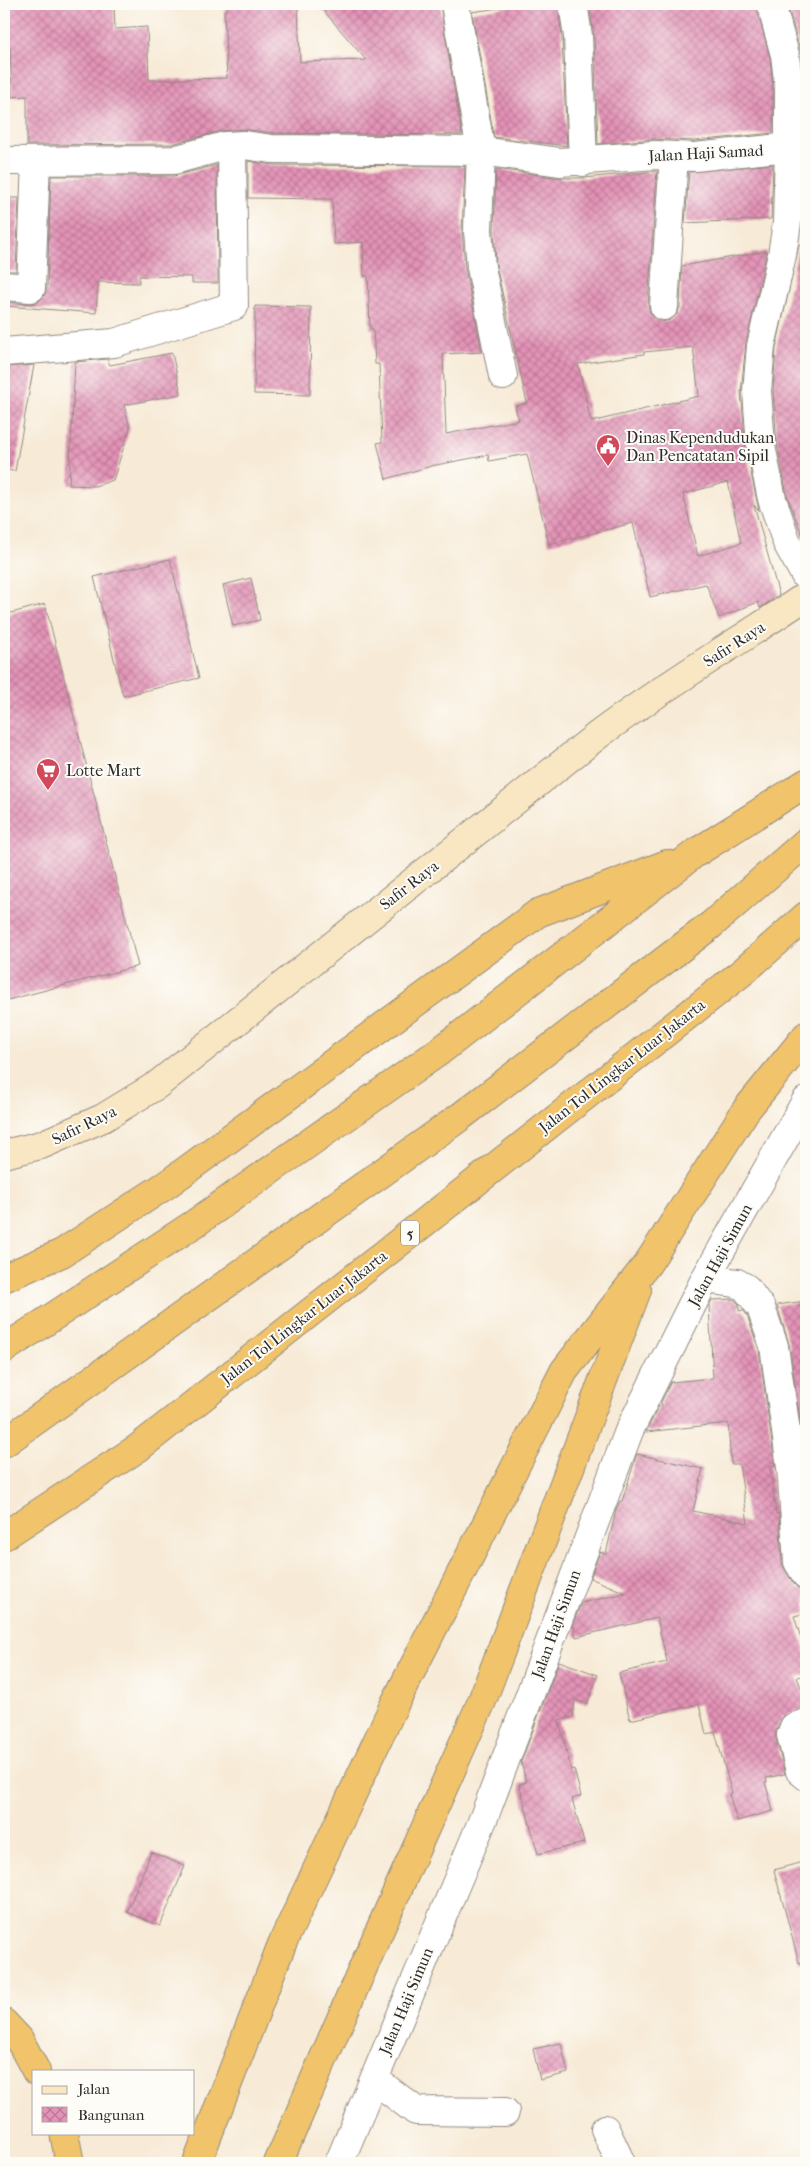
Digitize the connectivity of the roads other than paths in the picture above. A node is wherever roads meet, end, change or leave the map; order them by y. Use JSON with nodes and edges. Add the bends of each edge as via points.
{"nodes":[{"id":1,"x":454,"y":4,"type":"edge"},
{"id":2,"x":573,"y":4,"type":"edge"},
{"id":3,"x":771,"y":4,"type":"edge"},
{"id":4,"x":232,"y":146,"type":"junction"},
{"id":5,"x":789,"y":147,"type":"junction"},
{"id":6,"x":481,"y":151,"type":"junction"},
{"id":7,"x":674,"y":156,"type":"junction"},
{"id":8,"x":36,"y":161,"type":"junction"},
{"id":9,"x":4,"y":162,"type":"edge"},
{"id":10,"x":583,"y":162,"type":"junction"},
{"id":11,"x":4,"y":286,"type":"edge"},
{"id":12,"x":664,"y":306,"type":"dead end"},
{"id":13,"x":4,"y":352,"type":"edge"},
{"id":14,"x":503,"y":376,"type":"dead end"},
{"id":15,"x":806,"y":577,"type":"edge"},
{"id":16,"x":806,"y":596,"type":"edge"},
{"id":17,"x":806,"y":783,"type":"edge"},
{"id":18,"x":806,"y":842,"type":"edge"},
{"id":19,"x":694,"y":854,"type":"junction"},
{"id":20,"x":806,"y":916,"type":"edge"},
{"id":21,"x":806,"y":1036,"type":"edge"},
{"id":22,"x":806,"y":1101,"type":"edge"},
{"id":23,"x":4,"y":1154,"type":"edge"},
{"id":24,"x":648,"y":1263,"type":"junction"},
{"id":25,"x":10,"y":1278,"type":"edge"},
{"id":26,"x":705,"y":1279,"type":"junction"},
{"id":27,"x":4,"y":1349,"type":"edge"},
{"id":28,"x":4,"y":1443,"type":"edge"},
{"id":29,"x":4,"y":1536,"type":"edge"},
{"id":30,"x":806,"y":1575,"type":"edge"},
{"id":31,"x":806,"y":1723,"type":"edge"},
{"id":32,"x":806,"y":1776,"type":"edge"},
{"id":33,"x":4,"y":2023,"type":"edge"},
{"id":34,"x":35,"y":2070,"type":"edge"},
{"id":35,"x":374,"y":2079,"type":"junction"},
{"id":36,"x":505,"y":2112,"type":"dead end"},
{"id":37,"x":605,"y":2129,"type":"dead end"},
{"id":38,"x":64,"y":2134,"type":"edge"},
{"id":39,"x":70,"y":2163,"type":"edge"},
{"id":40,"x":197,"y":2163,"type":"edge"},
{"id":41,"x":278,"y":2163,"type":"edge"},
{"id":42,"x":339,"y":2163,"type":"edge"},
{"id":43,"x":621,"y":2163,"type":"edge"}],
"edges":[{"from":1,"to":6,"type":"street"},
{"from":2,"to":10,"type":"street","via":[[578,36]]},
{"from":3,"to":5,"type":"street","via":[[785,55],[789,88]]},
{"from":4,"to":6,"type":"street","name":"Jalan Haji Samad"},
{"from":4,"to":8,"type":"street","name":"Jalan Haji Samad","via":[[174,160]]},
{"from":4,"to":13,"type":"street","via":[[234,306],[114,343]]},
{"from":5,"to":7,"type":"street","name":"Jalan Haji Samad"},
{"from":5,"to":15,"type":"street","via":[[786,231],[761,346],[757,391],[761,446],[772,499],[787,543]]},
{"from":6,"to":10,"type":"street","name":"Jalan Haji Samad"},
{"from":6,"to":14,"type":"street","via":[[481,267]]},
{"from":7,"to":10,"type":"street","name":"Jalan Haji Samad"},
{"from":7,"to":12,"type":"street"},
{"from":8,"to":9,"type":"street","name":"Jalan Haji Samad"},
{"from":8,"to":11,"type":"street","via":[[31,288]]},
{"from":16,"to":23,"type":"street","name":"Safir Raya","via":[[598,735],[157,1085],[103,1118],[41,1145]]},
{"from":17,"to":19,"type":"highway"},
{"from":18,"to":28,"type":"highway","via":[[711,925],[460,1116]]},
{"from":19,"to":25,"type":"highway","via":[[538,913],[166,1185],[62,1253]]},
{"from":19,"to":27,"type":"highway","via":[[440,1051],[194,1224]]},
{"from":20,"to":29,"type":"highway","name":"Jalan Tol Lingkar Luar Jakarta","number":"5","via":[[745,970],[138,1448]]},
{"from":21,"to":24,"type":"highway","via":[[746,1110]]},
{"from":22,"to":26,"type":"street","name":"Jalan Haji Simun"},
{"from":24,"to":40,"type":"highway","via":[[564,1371],[399,1694],[282,1944]]},
{"from":24,"to":41,"type":"highway","via":[[482,1701]]},
{"from":26,"to":30,"type":"street","via":[[737,1283],[746,1288],[765,1318],[774,1346],[791,1467],[798,1562]]},
{"from":26,"to":35,"type":"street","name":"Jalan Haji Simun","via":[[629,1431],[484,1817]]},
{"from":31,"to":32,"type":"street","via":[[794,1727],[791,1735],[800,1771]]},
{"from":33,"to":34,"type":"highway","via":[[19,2040]]},
{"from":35,"to":36,"type":"street","via":[[416,2111]]},
{"from":35,"to":42,"type":"street","name":"Jalan Haji Simun"},
{"from":37,"to":43,"type":"street"},
{"from":38,"to":39,"type":"highway"}]}
